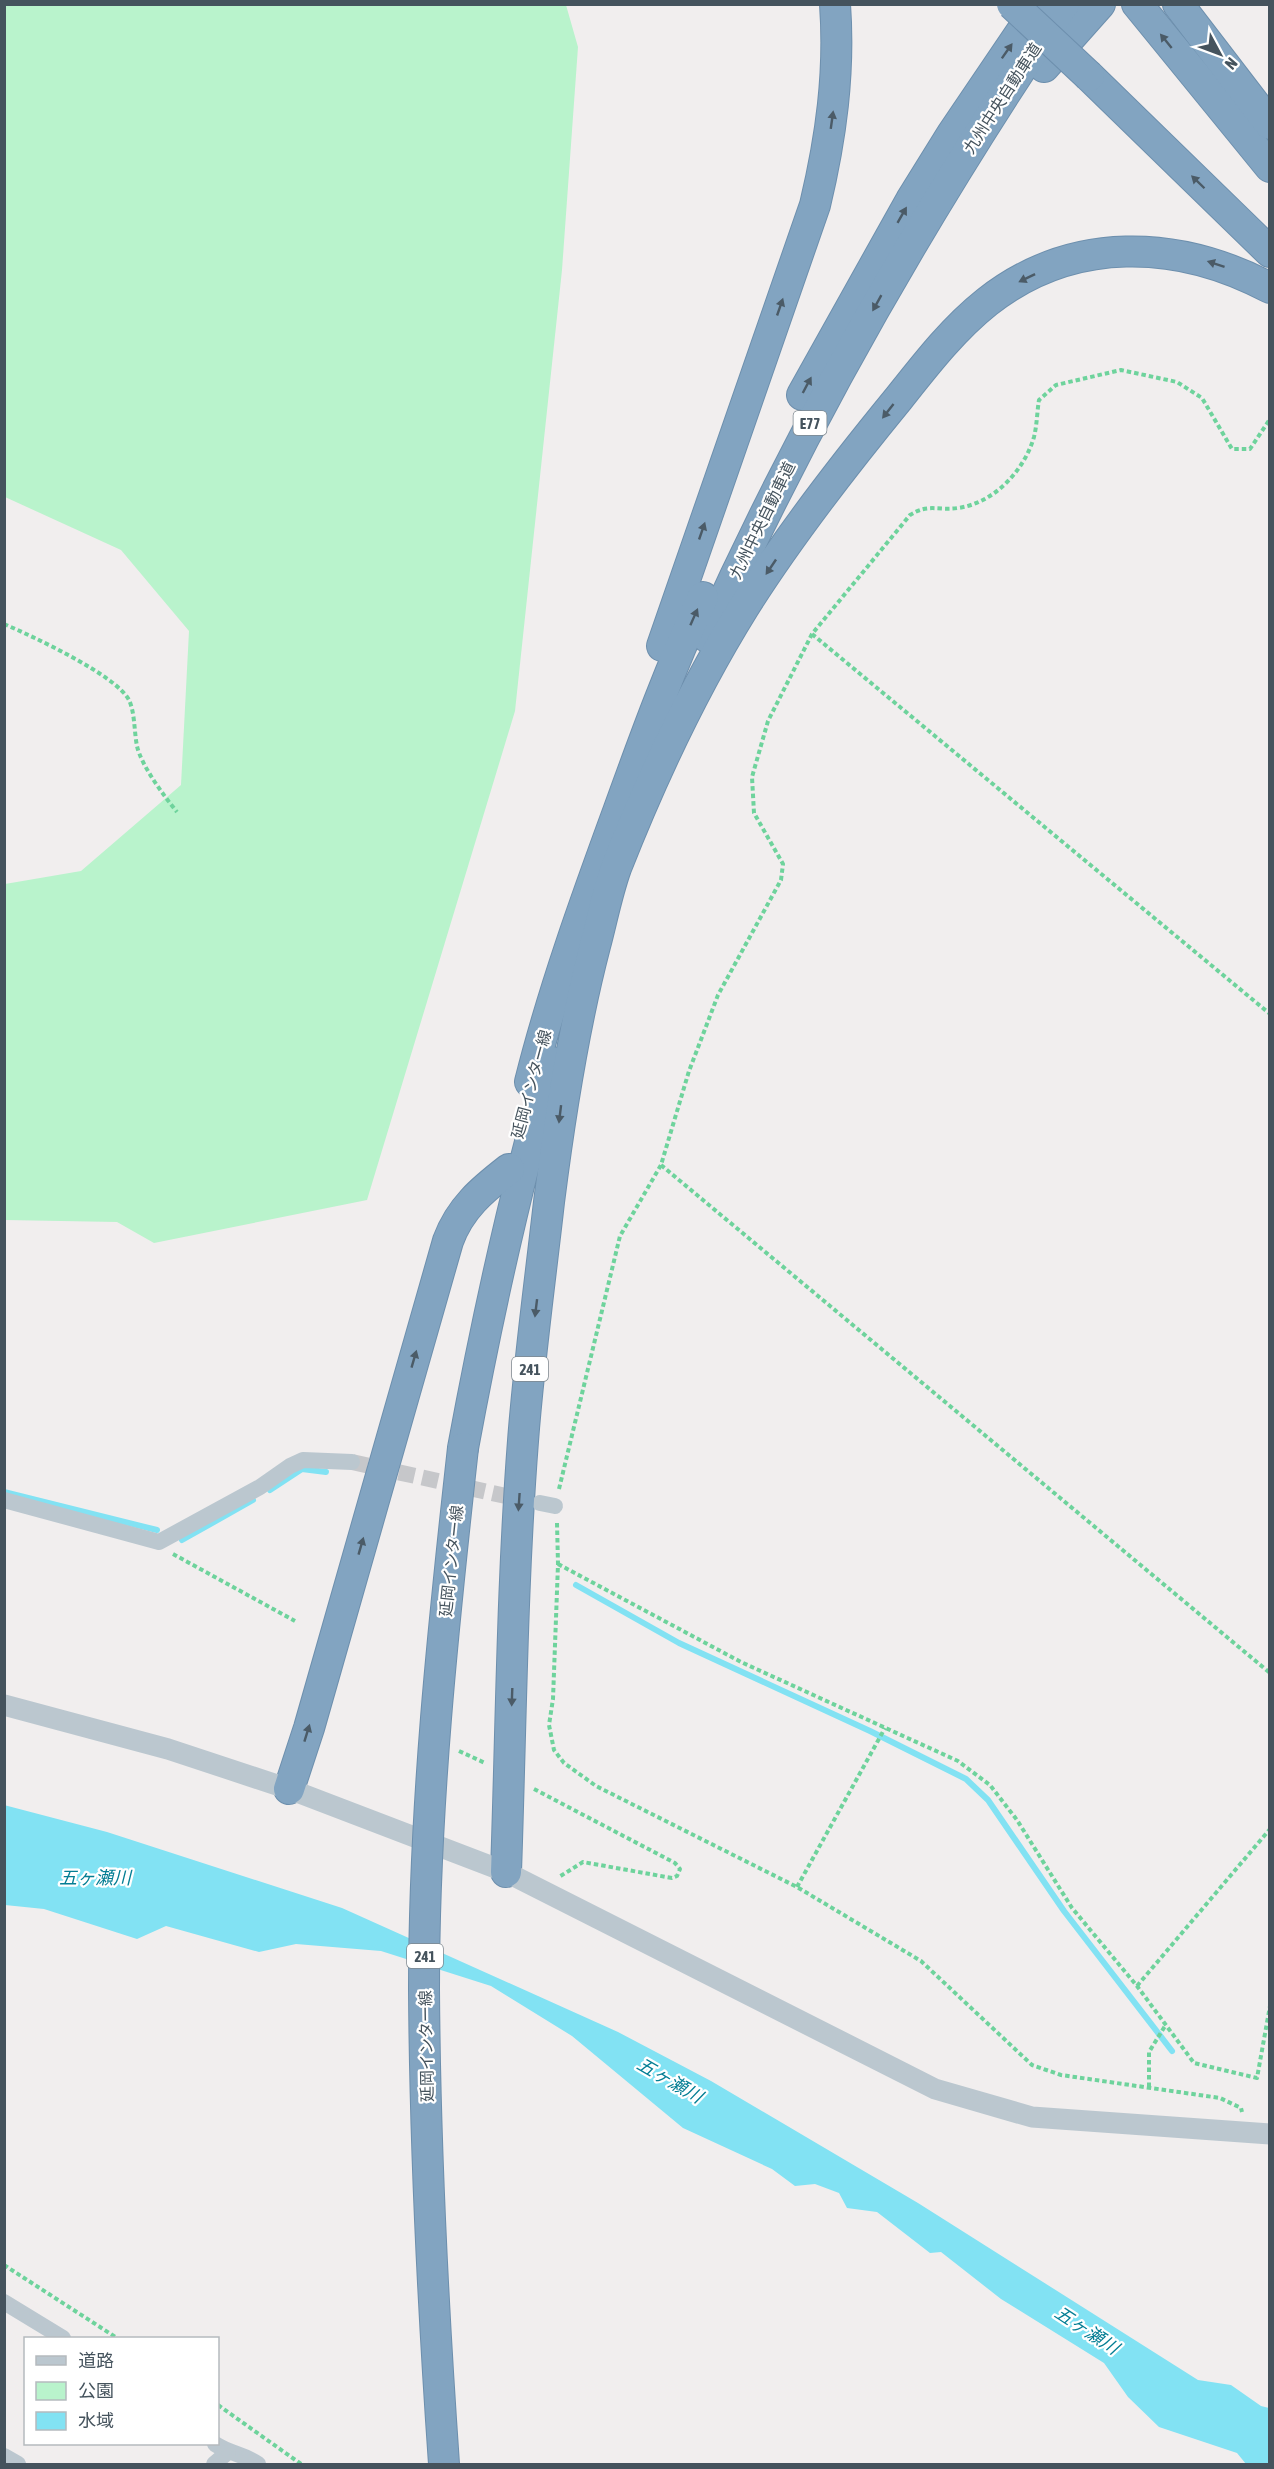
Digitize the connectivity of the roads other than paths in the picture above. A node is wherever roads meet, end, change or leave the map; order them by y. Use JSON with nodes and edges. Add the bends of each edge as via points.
{"nodes":[{"id":1,"x":835,"y":4,"type":"edge"},
{"id":2,"x":1100,"y":4,"type":"edge"},
{"id":3,"x":1137,"y":4,"type":"edge"},
{"id":4,"x":1163,"y":4,"type":"edge"},
{"id":5,"x":1178,"y":4,"type":"edge"},
{"id":6,"x":1039,"y":5,"type":"edge"},
{"id":7,"x":1269,"y":124,"type":"edge"},
{"id":8,"x":1269,"y":139,"type":"edge"},
{"id":9,"x":1269,"y":167,"type":"edge"},
{"id":10,"x":1269,"y":252,"type":"edge"},
{"id":11,"x":892,"y":275,"type":"junction"},
{"id":12,"x":1269,"y":288,"type":"edge"},
{"id":13,"x":606,"y":870,"type":"junction"},
{"id":14,"x":509,"y":1169,"type":"junction"},
{"id":15,"x":463,"y":1448,"type":"junction"},
{"id":16,"x":352,"y":1462,"type":"tunnel mouth"},
{"id":17,"x":4,"y":1500,"type":"edge"},
{"id":18,"x":4,"y":1706,"type":"edge"},
{"id":19,"x":289,"y":1789,"type":"junction"},
{"id":20,"x":506,"y":1872,"type":"junction"},
{"id":21,"x":1269,"y":2134,"type":"edge"},
{"id":22,"x":4,"y":2302,"type":"edge"},
{"id":23,"x":61,"y":2337,"type":"edge"},
{"id":24,"x":222,"y":2448,"type":"edge"},
{"id":25,"x":4,"y":2456,"type":"edge"},
{"id":26,"x":18,"y":2464,"type":"edge"},
{"id":27,"x":214,"y":2464,"type":"edge"},
{"id":28,"x":258,"y":2464,"type":"edge"},
{"id":29,"x":444,"y":2464,"type":"edge"}],
"edges":[{"from":13,"to":1,"type":"highway","one_way":true,"via":[[654,669],[815,205],[833,116]]},
{"from":2,"to":11,"type":"highway","via":[[996,126]]},
{"from":9,"to":3,"type":"highway","one_way":true},
{"from":4,"to":8,"type":"highway"},
{"from":5,"to":7,"type":"highway"},
{"from":10,"to":6,"type":"highway","one_way":true,"bridge":true,"via":[[1089,76]]},
{"from":6,"to":11,"type":"highway","name":"九州中央自動車道","number":"E77","via":[[970,147]]},
{"from":13,"to":6,"type":"highway","name":"九州中央自動車道","number":"E77","one_way":true,"via":[[683,640],[781,435],[911,200]]},
{"from":11,"to":13,"type":"highway","name":"九州中央自動車道","number":"E77","one_way":true,"via":[[809,425],[735,575]]},
{"from":12,"to":13,"type":"highway","one_way":true,"via":[[1243,273],[1186,255],[1097,253],[1068,260],[1013,285],[987,302],[958,328],[888,410],[817,501],[744,606]]},
{"from":13,"to":14,"type":"highway","name":"延岡インター線","number":"241","via":[[561,974]]},
{"from":13,"to":15,"type":"highway","name":"延岡インター線","number":"241","via":[[521,1172]]},
{"from":13,"to":20,"type":"highway","number":"241","one_way":true,"via":[[563,1096],[533,1335],[517,1541]]},
{"from":14,"to":15,"type":"highway","name":"延岡インター線","number":"241","via":[[488,1271]]},
{"from":19,"to":14,"type":"highway","one_way":true,"via":[[454,1223],[465,1207]]},
{"from":15,"to":29,"type":"highway","name":"延岡インター線","number":"241","bridge":true,"via":[[430,1802],[424,1988],[428,2175]]},
{"from":16,"to":17,"type":"street","via":[[303,1460],[159,1542]]},
{"from":18,"to":19,"type":"street","via":[[168,1749]]},
{"from":19,"to":20,"type":"street"},
{"from":20,"to":21,"type":"street","via":[[935,2089],[1032,2117]]},
{"from":22,"to":23,"type":"street"},
{"from":24,"to":27,"type":"street"},
{"from":24,"to":28,"type":"street"},
{"from":25,"to":26,"type":"street"}]}
